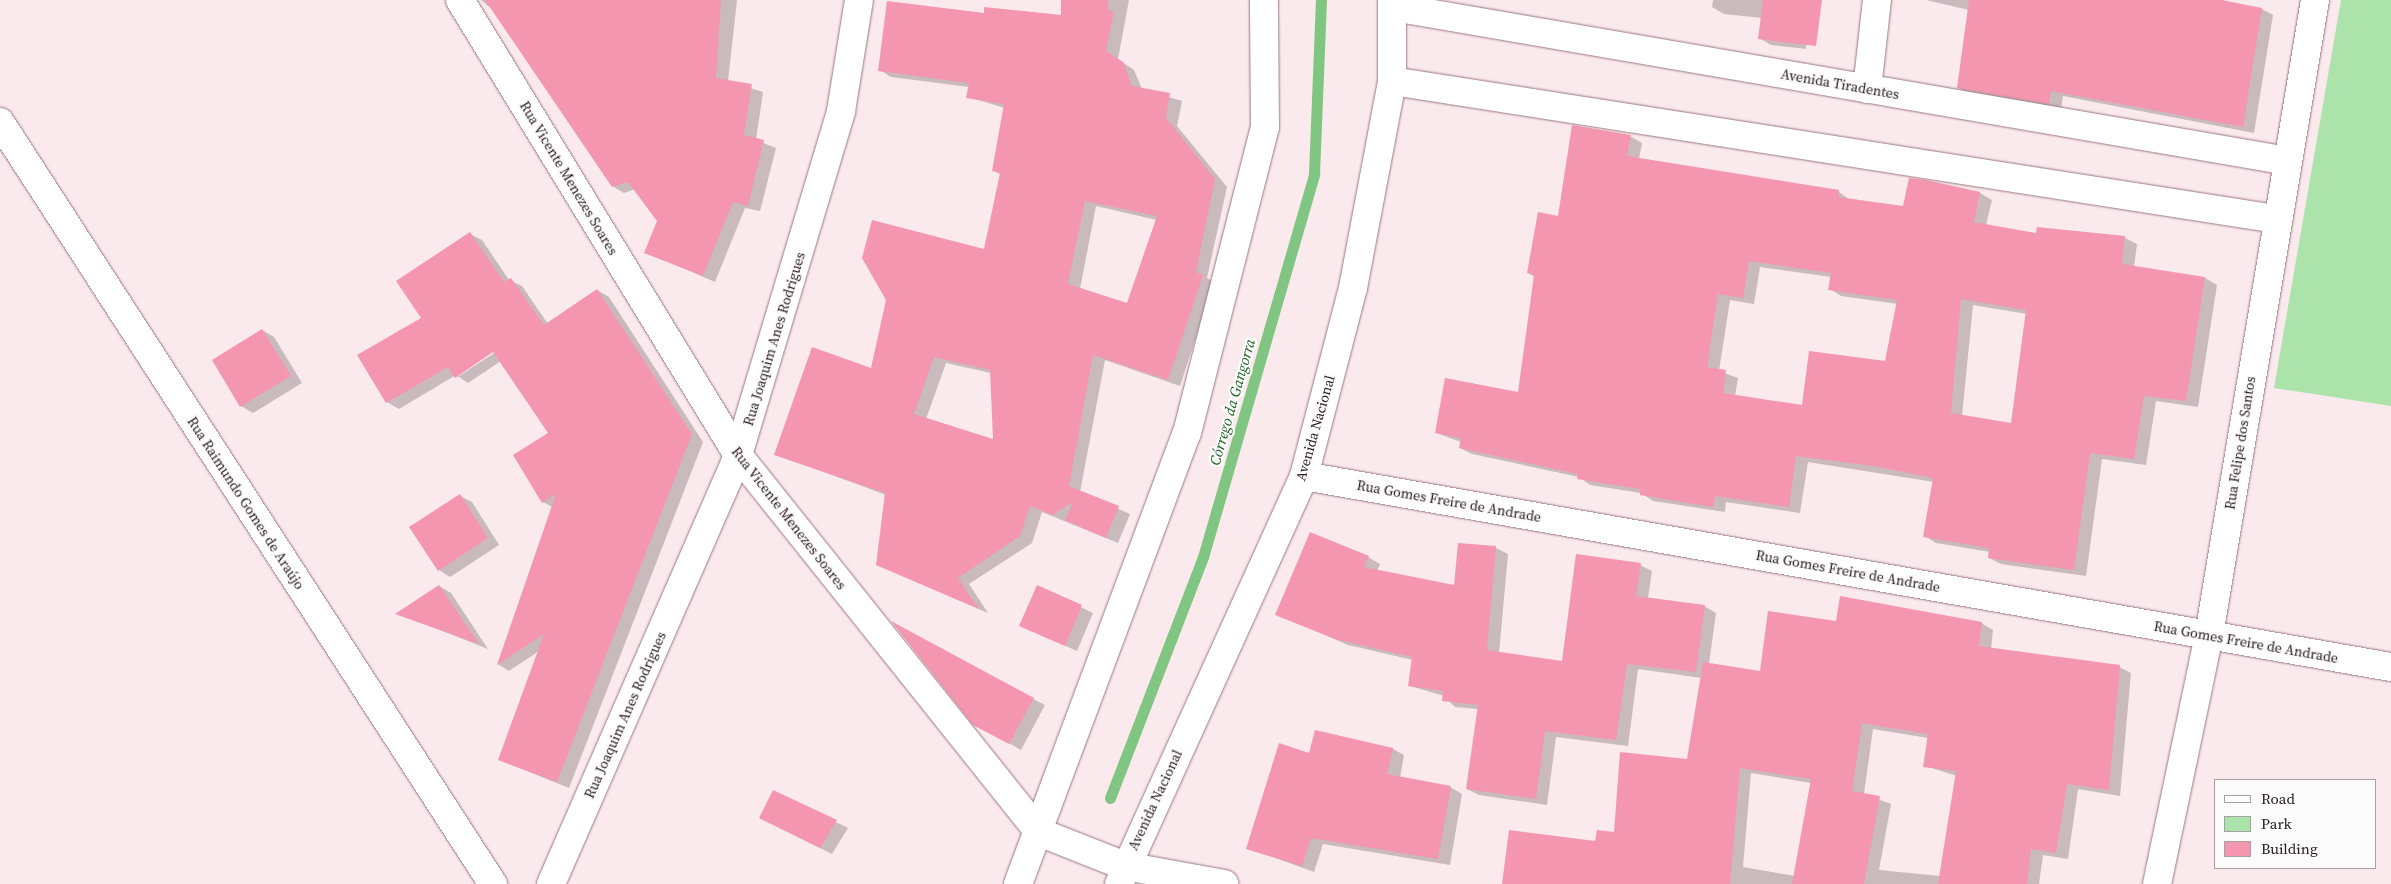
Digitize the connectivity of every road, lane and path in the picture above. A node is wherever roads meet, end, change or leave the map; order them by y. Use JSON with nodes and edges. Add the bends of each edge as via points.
{"nodes":[{"id":1,"x":460,"y":0,"type":"edge"},
{"id":2,"x":859,"y":0,"type":"edge"},
{"id":3,"x":1264,"y":0,"type":"edge"},
{"id":4,"x":1878,"y":0,"type":"edge"},
{"id":5,"x":2315,"y":0,"type":"edge"},
{"id":6,"x":1392,"y":4,"type":"edge"},
{"id":7,"x":1392,"y":81,"type":"junction"},
{"id":8,"x":1867,"y":89,"type":"junction"},
{"id":9,"x":0,"y":122,"type":"edge"},
{"id":10,"x":2288,"y":161,"type":"junction"},
{"id":11,"x":2276,"y":219,"type":"junction"},
{"id":12,"x":738,"y":455,"type":"junction"},
{"id":13,"x":1304,"y":476,"type":"junction"},
{"id":14,"x":2209,"y":635,"type":"junction"},
{"id":15,"x":2391,"y":667,"type":"edge"},
{"id":16,"x":1051,"y":838,"type":"junction"},
{"id":17,"x":1117,"y":870,"type":"edge"},
{"id":18,"x":493,"y":884,"type":"edge"},
{"id":19,"x":551,"y":884,"type":"edge"},
{"id":20,"x":1018,"y":884,"type":"edge"},
{"id":21,"x":1224,"y":884,"type":"edge"},
{"id":22,"x":2157,"y":884,"type":"edge"}],
"edges":[{"from":1,"to":12,"type":"street","name":"Rua Vicente Menezes Soares"},
{"from":2,"to":12,"type":"street","name":"Rua Joaquim Anes Rodrigues","via":[[841,111]]},
{"from":3,"to":16,"type":"street","via":[[1265,127],[1187,433]]},
{"from":4,"to":8,"type":"street"},
{"from":5,"to":10,"type":"street","name":"Rua Felipe dos Santos"},
{"from":6,"to":7,"type":"street","name":"Avenida Nacional"},
{"from":6,"to":8,"type":"street","name":"Avenida Tiradentes"},
{"from":7,"to":11,"type":"street"},
{"from":7,"to":13,"type":"street","name":"Avenida Nacional","via":[[1353,288]]},
{"from":8,"to":10,"type":"street","name":"Avenida Tiradentes"},
{"from":9,"to":18,"type":"street","name":"Rua Raimundo Gomes de Araújo"},
{"from":10,"to":11,"type":"street","name":"Rua Felipe dos Santos"},
{"from":11,"to":14,"type":"street","name":"Rua Felipe dos Santos"},
{"from":12,"to":16,"type":"street","name":"Rua Vicente Menezes Soares"},
{"from":12,"to":19,"type":"street","name":"Rua Joaquim Anes Rodrigues"},
{"from":13,"to":14,"type":"street","name":"Rua Gomes Freire de Andrade"},
{"from":13,"to":17,"type":"street","name":"Avenida Nacional"},
{"from":14,"to":15,"type":"street","name":"Rua Gomes Freire de Andrade"},
{"from":14,"to":22,"type":"street","name":"Rua Felipe dos Santos"},
{"from":16,"to":17,"type":"street"},
{"from":16,"to":20,"type":"street"},
{"from":17,"to":21,"type":"street"}]}
